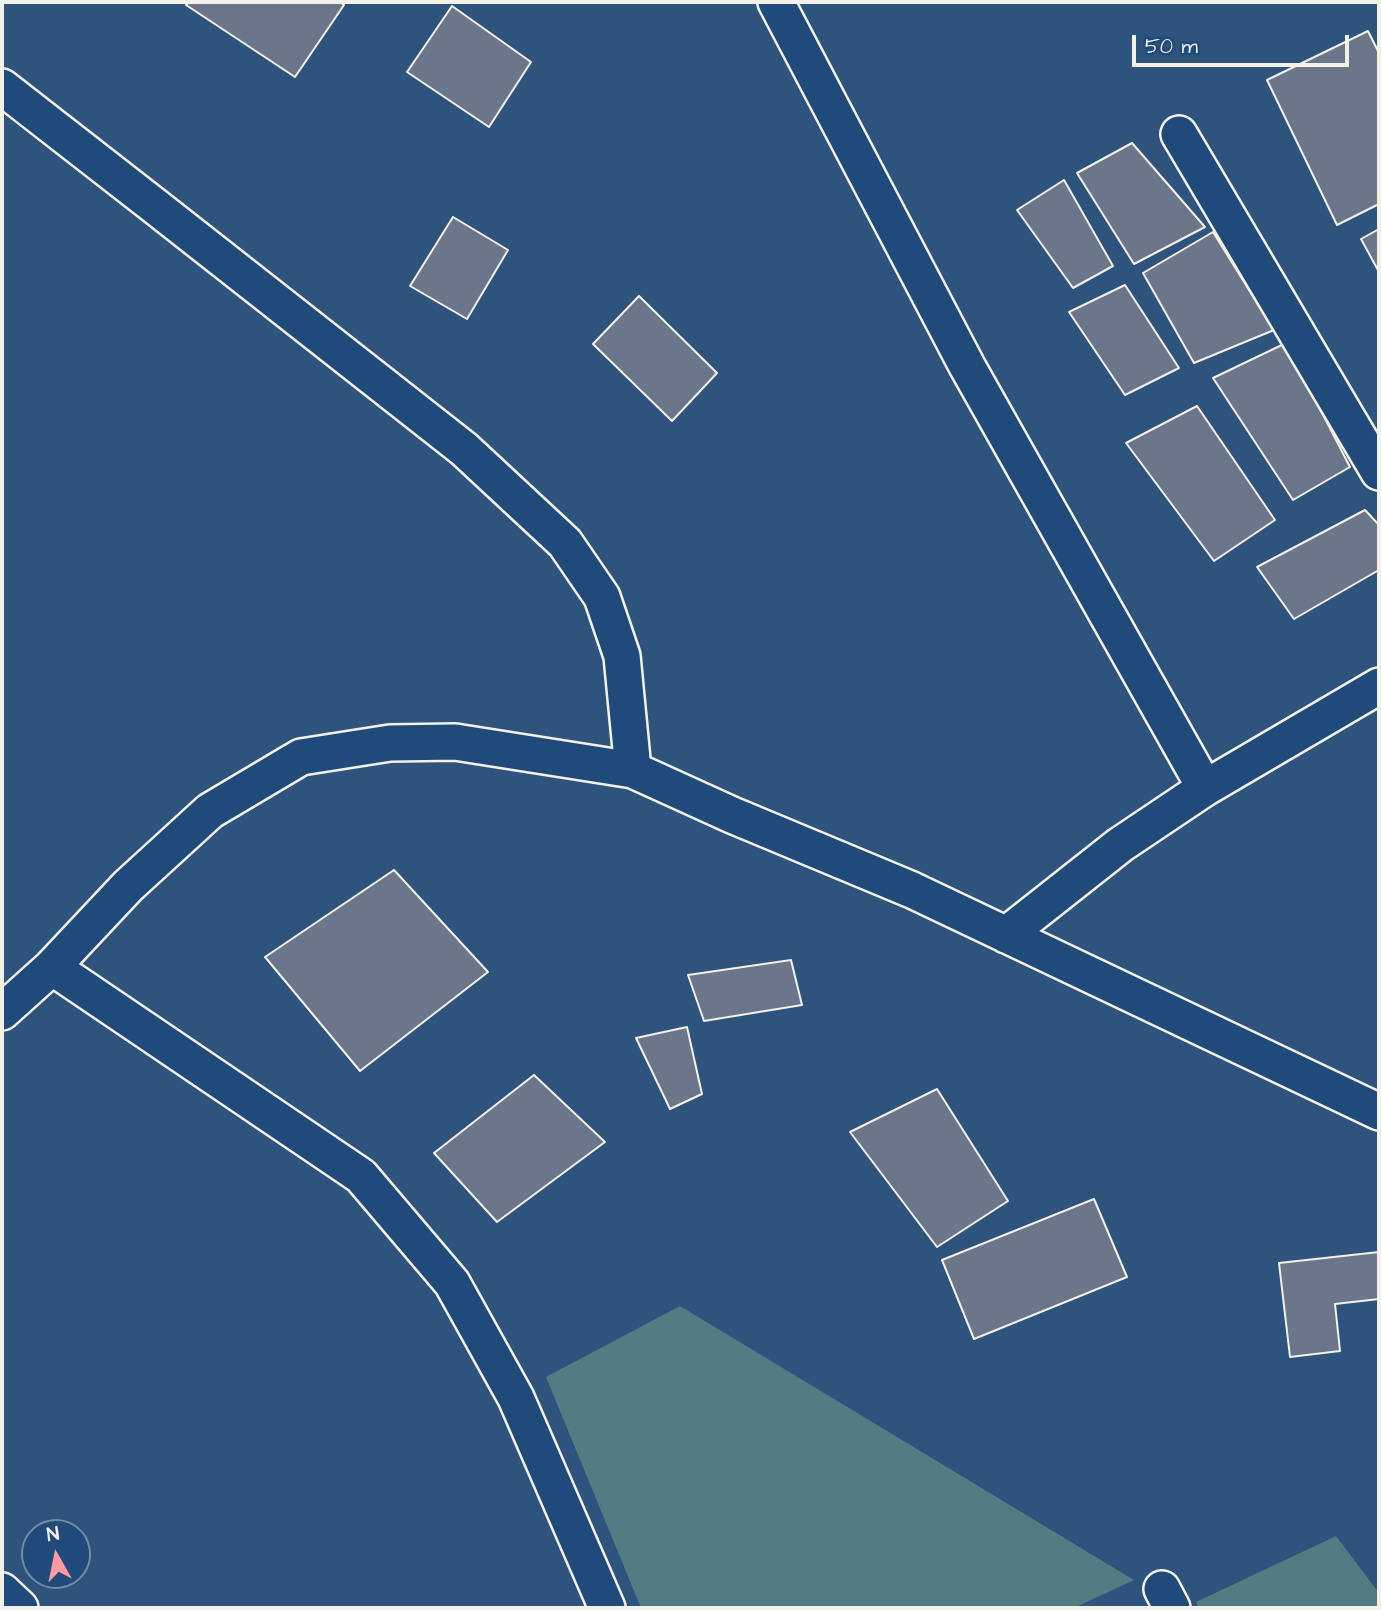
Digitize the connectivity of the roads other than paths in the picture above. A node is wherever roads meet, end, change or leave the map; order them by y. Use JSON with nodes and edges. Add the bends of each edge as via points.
{"nodes":[{"id":1,"x":776,"y":2,"type":"edge"},
{"id":2,"x":2,"y":88,"type":"edge"},
{"id":3,"x":1180,"y":134,"type":"dead end"},
{"id":4,"x":1379,"y":472,"type":"edge"},
{"id":5,"x":1379,"y":686,"type":"edge"},
{"id":6,"x":633,"y":770,"type":"junction"},
{"id":7,"x":1205,"y":788,"type":"junction"},
{"id":8,"x":1006,"y":935,"type":"junction"},
{"id":9,"x":52,"y":967,"type":"junction"},
{"id":10,"x":2,"y":1012,"type":"edge"},
{"id":11,"x":1379,"y":1112,"type":"edge"},
{"id":12,"x":2,"y":1591,"type":"edge"},
{"id":13,"x":20,"y":1608,"type":"edge"},
{"id":14,"x":607,"y":1608,"type":"edge"}],
"edges":[{"from":1,"to":7,"type":"street","via":[[967,366]]},
{"from":2,"to":6,"type":"street","via":[[464,449],[565,543],[602,597],[622,656]]},
{"from":3,"to":4,"type":"street"},
{"from":5,"to":7,"type":"street"},
{"from":6,"to":8,"type":"street"},
{"from":6,"to":9,"type":"street","via":[[455,742],[390,743],[301,757],[210,811],[128,886]]},
{"from":7,"to":8,"type":"street","via":[[1120,845]]},
{"from":8,"to":11,"type":"street"},
{"from":9,"to":10,"type":"street"},
{"from":9,"to":14,"type":"street","via":[[361,1176],[452,1283],[516,1398]]},
{"from":12,"to":13,"type":"street"}]}
